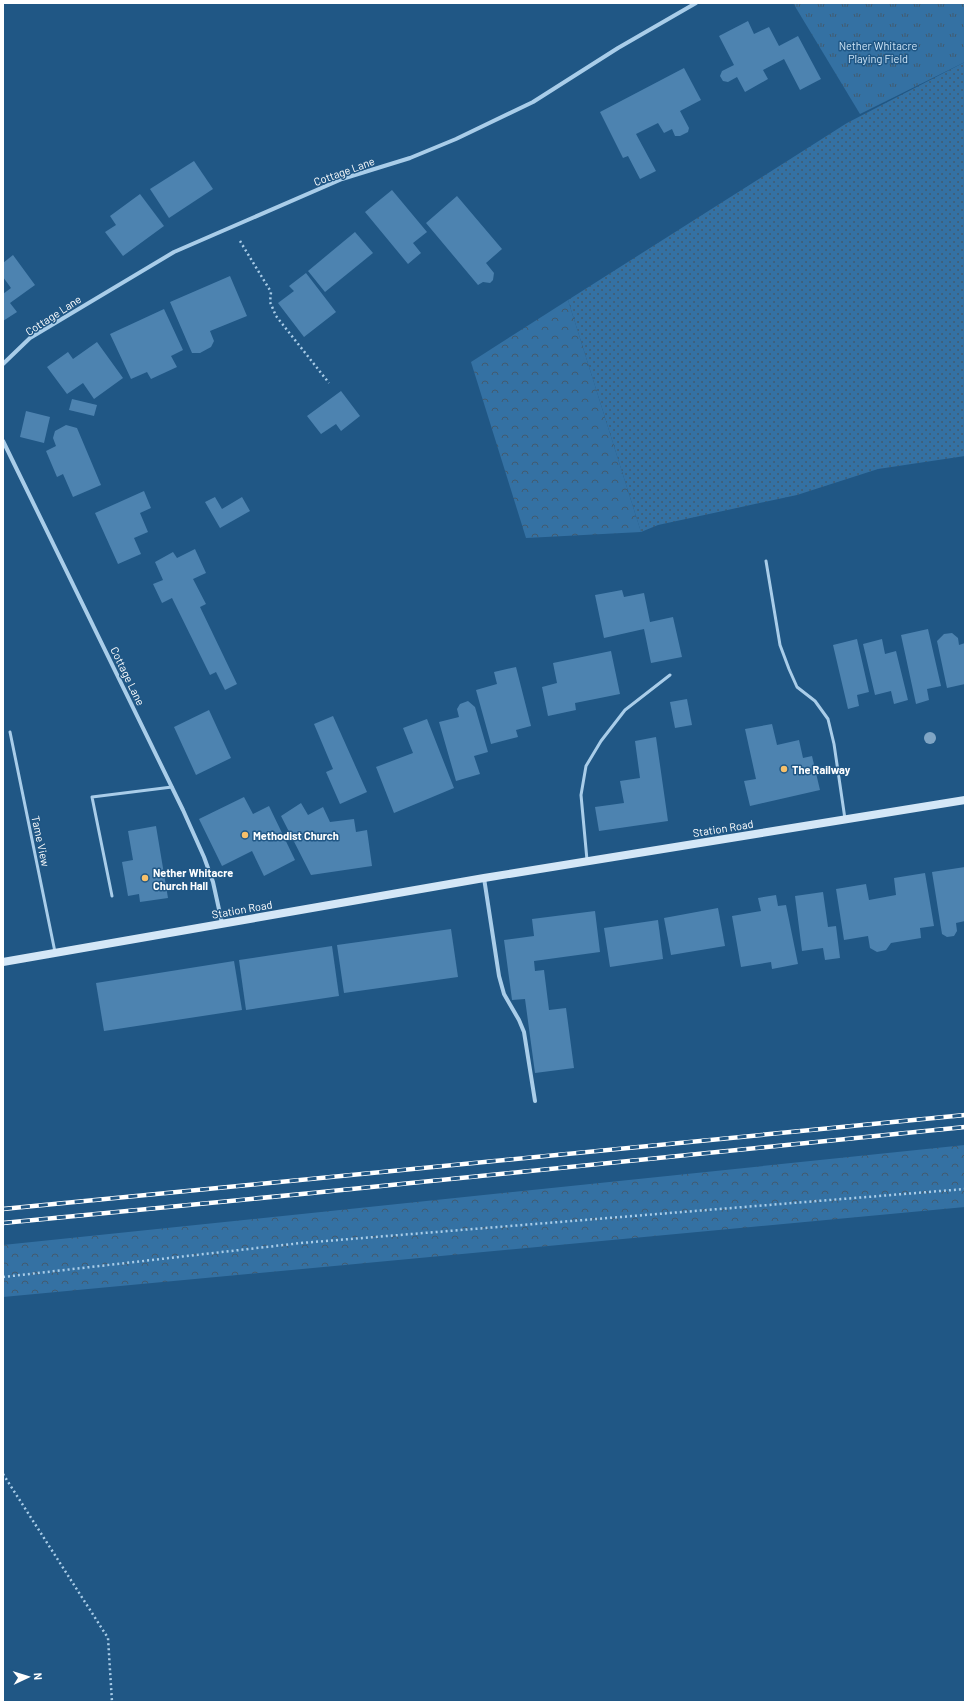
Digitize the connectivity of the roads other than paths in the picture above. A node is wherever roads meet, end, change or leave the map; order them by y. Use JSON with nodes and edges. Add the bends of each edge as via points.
{"nodes":[{"id":1,"x":696,"y":3,"type":"edge"},
{"id":2,"x":3,"y":364,"type":"edge"},
{"id":3,"x":3,"y":441,"type":"edge"},
{"id":4,"x":766,"y":561,"type":"dead end"},
{"id":5,"x":670,"y":675,"type":"dead end"},
{"id":6,"x":10,"y":732,"type":"dead end"},
{"id":7,"x":172,"y":786,"type":"junction"},
{"id":8,"x":965,"y":800,"type":"edge"},
{"id":9,"x":845,"y":819,"type":"junction"},
{"id":10,"x":588,"y":862,"type":"junction"},
{"id":11,"x":484,"y":878,"type":"junction"},
{"id":12,"x":112,"y":896,"type":"dead end"},
{"id":13,"x":222,"y":924,"type":"junction"},
{"id":14,"x":55,"y":953,"type":"junction"},
{"id":15,"x":3,"y":962,"type":"edge"},
{"id":16,"x":535,"y":1101,"type":"dead end"}],
"edges":[{"from":1,"to":2,"type":"street","name":"Cottage Lane","via":[[618,48],[534,102],[456,140],[410,158],[342,179],[174,252],[30,338]]},
{"from":3,"to":7,"type":"street","name":"Cottage Lane"},
{"from":4,"to":9,"type":"lane","via":[[780,646],[788,669],[797,687],[815,701],[828,718]]},
{"from":5,"to":10,"type":"lane","via":[[625,710],[586,766],[581,795]]},
{"from":6,"to":14,"type":"lane","name":"Tame View"},
{"from":7,"to":12,"type":"lane","via":[[92,797]]},
{"from":7,"to":13,"type":"street","name":"Cottage Lane","via":[[204,857],[213,882]]},
{"from":8,"to":9,"type":"street","name":"Station Road"},
{"from":9,"to":10,"type":"street","name":"Station Road"},
{"from":10,"to":11,"type":"street","name":"Station Road"},
{"from":11,"to":13,"type":"street","name":"Station Road"},
{"from":11,"to":16,"type":"street","via":[[499,976],[504,994],[524,1032]]},
{"from":13,"to":14,"type":"street","name":"Station Road"},
{"from":14,"to":15,"type":"street","name":"Station Road"}]}
